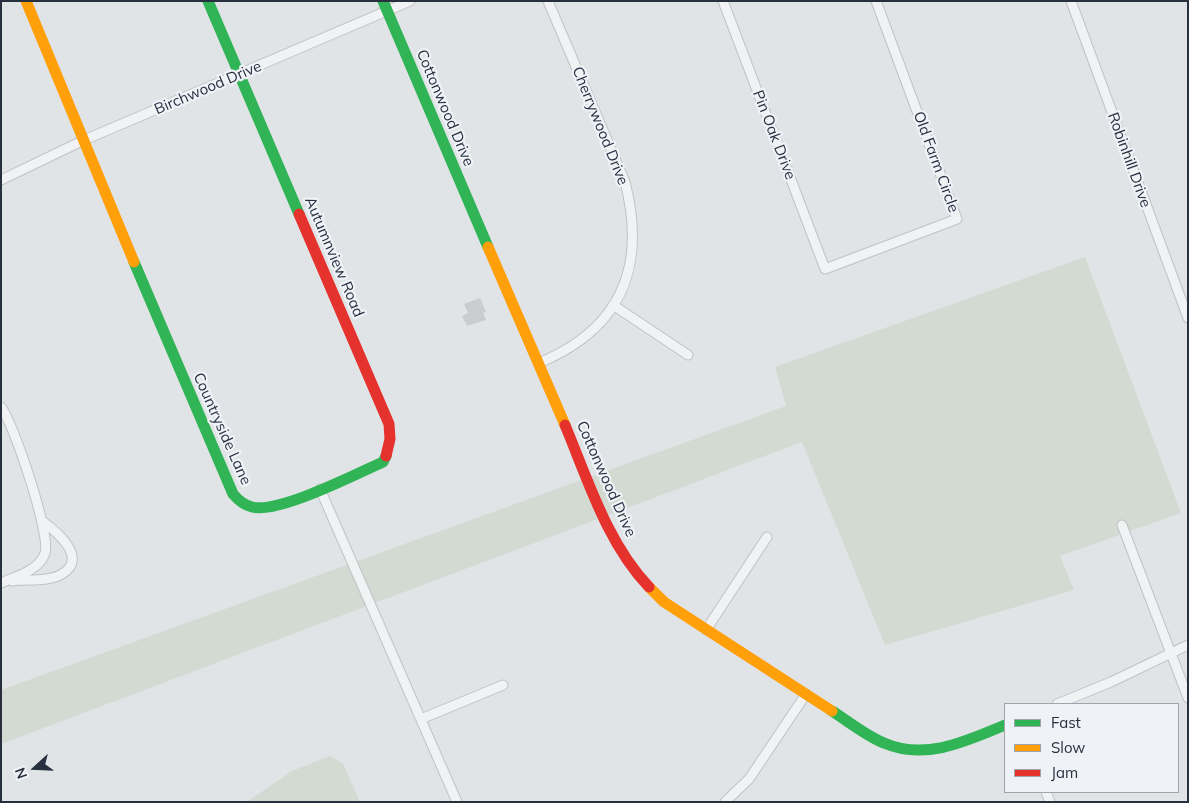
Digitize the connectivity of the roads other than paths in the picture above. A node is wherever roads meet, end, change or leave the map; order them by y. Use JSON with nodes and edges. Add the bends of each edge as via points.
{"nodes":[{"id":1,"x":26,"y":1,"type":"edge"},
{"id":2,"x":208,"y":1,"type":"edge"},
{"id":3,"x":410,"y":1,"type":"edge"},
{"id":4,"x":548,"y":1,"type":"edge"},
{"id":5,"x":723,"y":1,"type":"edge"},
{"id":6,"x":876,"y":1,"type":"edge"},
{"id":7,"x":1071,"y":1,"type":"edge"},
{"id":8,"x":386,"y":6,"type":"edge"},
{"id":9,"x":239,"y":74,"type":"junction"},
{"id":10,"x":82,"y":141,"type":"junction"},
{"id":11,"x":3,"y":177,"type":"edge"},
{"id":12,"x":824,"y":269,"type":"joint"},
{"id":13,"x":613,"y":306,"type":"junction"},
{"id":14,"x":1188,"y":318,"type":"edge"},
{"id":15,"x":688,"y":355,"type":"dead end"},
{"id":16,"x":539,"y":364,"type":"junction"},
{"id":17,"x":1,"y":407,"type":"edge"},
{"id":18,"x":320,"y":489,"type":"junction"},
{"id":19,"x":42,"y":521,"type":"junction"},
{"id":20,"x":1122,"y":525,"type":"dead end"},
{"id":21,"x":767,"y":537,"type":"dead end"},
{"id":22,"x":3,"y":582,"type":"edge"},
{"id":23,"x":706,"y":630,"type":"junction"},
{"id":24,"x":1188,"y":645,"type":"edge"},
{"id":25,"x":1170,"y":653,"type":"junction"},
{"id":26,"x":503,"y":685,"type":"dead end"},
{"id":27,"x":806,"y":694,"type":"junction"},
{"id":28,"x":1188,"y":698,"type":"edge"},
{"id":29,"x":1059,"y":703,"type":"edge"},
{"id":30,"x":421,"y":719,"type":"junction"},
{"id":31,"x":1004,"y":725,"type":"edge"},
{"id":32,"x":457,"y":802,"type":"edge"},
{"id":33,"x":725,"y":802,"type":"edge"}],
"edges":[{"from":1,"to":10,"type":"street","name":"Countryside Lane"},
{"from":2,"to":9,"type":"street","name":"Autumnview Road"},
{"from":3,"to":8,"type":"street","name":"Birchwood Drive"},
{"from":4,"to":13,"type":"street","name":"Cherrywood Drive","via":[[617,162],[630,202],[632,255],[625,281]]},
{"from":5,"to":12,"type":"street","name":"Pin Oak Drive"},
{"from":6,"to":12,"type":"street","name":"Old Farm Circle","via":[[958,219]]},
{"from":7,"to":14,"type":"street","name":"Robinhill Drive"},
{"from":8,"to":9,"type":"street","name":"Birchwood Drive"},
{"from":8,"to":16,"type":"street","name":"Cottonwood Drive"},
{"from":9,"to":10,"type":"street","name":"Birchwood Drive"},
{"from":9,"to":18,"type":"street","name":"Autumnview Road","via":[[391,434],[383,462]]},
{"from":10,"to":11,"type":"street","name":"Birchwood Drive"},
{"from":10,"to":18,"type":"street","name":"Countryside Lane","via":[[233,494],[246,506],[262,508]]},
{"from":13,"to":15,"type":"street"},
{"from":13,"to":16,"type":"street","name":"Cherrywood Drive","via":[[578,344]]},
{"from":16,"to":23,"type":"street","name":"Cottonwood Drive","via":[[605,520],[626,559],[664,602]]},
{"from":17,"to":19,"type":"street","via":[[9,421]]},
{"from":18,"to":30,"type":"street"},
{"from":19,"to":22,"type":"street","via":[[46,545],[40,562]]},
{"from":19,"to":22,"type":"street","via":[[66,542],[72,553],[69,567],[53,577]]},
{"from":20,"to":25,"type":"street"},
{"from":21,"to":23,"type":"street"},
{"from":23,"to":27,"type":"street","name":"Cottonwood Drive"},
{"from":24,"to":25,"type":"street"},
{"from":25,"to":28,"type":"street"},
{"from":25,"to":29,"type":"street"},
{"from":26,"to":30,"type":"street"},
{"from":27,"to":31,"type":"street","name":"Cottonwood Drive","via":[[871,737],[908,751],[948,749]]},
{"from":27,"to":33,"type":"street","via":[[749,779]]},
{"from":30,"to":32,"type":"street"}]}
